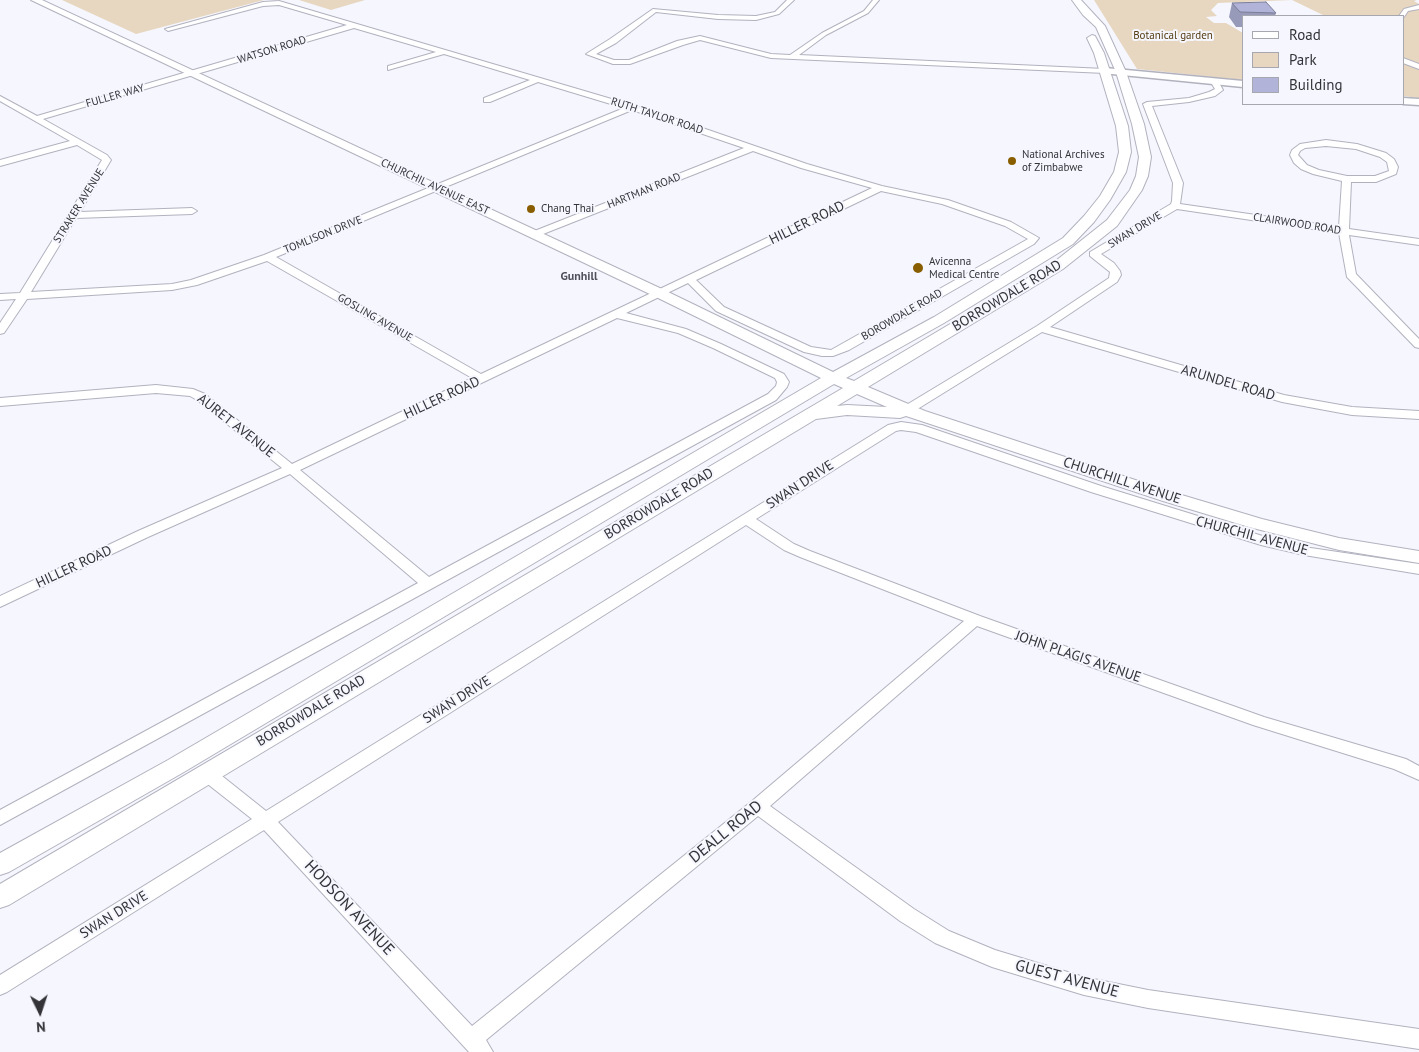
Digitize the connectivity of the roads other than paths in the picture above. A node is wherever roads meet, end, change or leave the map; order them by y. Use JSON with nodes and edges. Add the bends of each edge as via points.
{"nodes":[{"id":1,"x":35,"y":0,"type":"edge"},
{"id":2,"x":791,"y":0,"type":"edge"},
{"id":3,"x":876,"y":0,"type":"edge"},
{"id":4,"x":1076,"y":0,"type":"edge"},
{"id":5,"x":1419,"y":7,"type":"edge"},
{"id":6,"x":1086,"y":13,"type":"junction"},
{"id":7,"x":1403,"y":15,"type":"edge"},
{"id":8,"x":352,"y":26,"type":"junction"},
{"id":9,"x":168,"y":29,"type":"dead end"},
{"id":10,"x":443,"y":52,"type":"junction"},
{"id":11,"x":792,"y":57,"type":"junction"},
{"id":12,"x":1404,"y":60,"type":"edge"},
{"id":13,"x":1419,"y":67,"type":"edge"},
{"id":14,"x":391,"y":68,"type":"dead end"},
{"id":15,"x":1105,"y":71,"type":"junction"},
{"id":16,"x":1122,"y":72,"type":"junction"},
{"id":17,"x":191,"y":73,"type":"junction"},
{"id":18,"x":537,"y":80,"type":"junction"},
{"id":19,"x":1214,"y":81,"type":"junction"},
{"id":20,"x":1242,"y":84,"type":"edge"},
{"id":21,"x":486,"y":100,"type":"dead end"},
{"id":22,"x":3,"y":101,"type":"edge"},
{"id":23,"x":1404,"y":101,"type":"edge"},
{"id":24,"x":1419,"y":102,"type":"edge"},
{"id":25,"x":630,"y":108,"type":"junction"},
{"id":26,"x":39,"y":118,"type":"junction"},
{"id":27,"x":78,"y":142,"type":"junction"},
{"id":28,"x":753,"y":148,"type":"junction"},
{"id":29,"x":0,"y":163,"type":"edge"},
{"id":30,"x":1347,"y":179,"type":"junction"},
{"id":31,"x":436,"y":188,"type":"junction"},
{"id":32,"x":880,"y":188,"type":"junction"},
{"id":33,"x":1175,"y":206,"type":"junction"},
{"id":34,"x":192,"y":211,"type":"dead end"},
{"id":35,"x":74,"y":215,"type":"junction"},
{"id":36,"x":1344,"y":232,"type":"junction"},
{"id":37,"x":535,"y":234,"type":"junction"},
{"id":38,"x":1033,"y":236,"type":"joint"},
{"id":39,"x":1419,"y":242,"type":"edge"},
{"id":40,"x":268,"y":257,"type":"junction"},
{"id":41,"x":690,"y":279,"type":"junction"},
{"id":42,"x":659,"y":293,"type":"junction"},
{"id":43,"x":24,"y":295,"type":"junction"},
{"id":44,"x":0,"y":297,"type":"edge"},
{"id":45,"x":616,"y":314,"type":"junction"},
{"id":46,"x":1041,"y":328,"type":"junction"},
{"id":47,"x":0,"y":332,"type":"edge"},
{"id":48,"x":1419,"y":345,"type":"edge"},
{"id":49,"x":795,"y":359,"type":"junction"},
{"id":50,"x":864,"y":361,"type":"junction"},
{"id":51,"x":882,"y":370,"type":"junction"},
{"id":52,"x":833,"y":378,"type":"junction"},
{"id":53,"x":481,"y":379,"type":"junction"},
{"id":54,"x":855,"y":388,"type":"junction"},
{"id":55,"x":804,"y":395,"type":"junction"},
{"id":56,"x":876,"y":398,"type":"junction"},
{"id":57,"x":0,"y":402,"type":"edge"},
{"id":58,"x":1419,"y":415,"type":"edge"},
{"id":59,"x":807,"y":417,"type":"junction"},
{"id":60,"x":914,"y":417,"type":"junction"},
{"id":61,"x":291,"y":469,"type":"junction"},
{"id":62,"x":1065,"y":470,"type":"junction"},
{"id":63,"x":746,"y":519,"type":"junction"},
{"id":64,"x":1419,"y":557,"type":"edge"},
{"id":65,"x":1419,"y":570,"type":"edge"},
{"id":66,"x":427,"y":584,"type":"junction"},
{"id":67,"x":0,"y":602,"type":"edge"},
{"id":68,"x":975,"y":620,"type":"junction"},
{"id":69,"x":206,"y":773,"type":"junction"},
{"id":70,"x":1419,"y":773,"type":"edge"},
{"id":71,"x":758,"y":806,"type":"junction"},
{"id":72,"x":0,"y":818,"type":"edge"},
{"id":73,"x":265,"y":820,"type":"junction"},
{"id":74,"x":0,"y":865,"type":"edge"},
{"id":75,"x":0,"y":897,"type":"edge"},
{"id":76,"x":0,"y":986,"type":"edge"},
{"id":77,"x":1419,"y":1039,"type":"edge"},
{"id":78,"x":478,"y":1046,"type":"edge"}],
"edges":[{"from":1,"to":17,"type":"main road","name":"CHURCHIL AVENUE EAST"},
{"from":2,"to":11,"type":"street","via":[[777,13],[756,18],[718,17],[658,8],[591,56],[613,62],[630,62],[700,38],[762,55]]},
{"from":3,"to":11,"type":"street","via":[[866,12],[824,34]]},
{"from":4,"to":6,"type":"main road","name":"BORROWDALE ROAD"},
{"from":5,"to":7,"type":"street","via":[[1406,10]]},
{"from":6,"to":15,"type":"main road","name":"BORROWDALE ROAD"},
{"from":6,"to":16,"type":"main road","name":"BORROWDALE ROAD","via":[[1100,26]]},
{"from":8,"to":9,"type":"street","name":"RUTH TAYLOR ROAD","via":[[279,3],[263,4]]},
{"from":8,"to":10,"type":"street","name":"RUTH TAYLOR ROAD"},
{"from":8,"to":17,"type":"street","name":"WATSON ROAD"},
{"from":10,"to":14,"type":"street"},
{"from":10,"to":18,"type":"street","name":"RUTH TAYLOR ROAD"},
{"from":11,"to":15,"type":"street"},
{"from":12,"to":13,"type":"street"},
{"from":15,"to":16,"type":"street"},
{"from":15,"to":50,"type":"main road","name":"BORROWDALE ROAD","via":[[1122,126],[1125,152],[1120,172],[1090,219],[1068,241],[1027,267]]},
{"from":16,"to":19,"type":"street"},
{"from":16,"to":51,"type":"main road","name":"BORROWDALE ROAD","via":[[1145,157],[1139,184],[1117,217],[1058,266]]},
{"from":17,"to":26,"type":"street","name":"FULLER WAY"},
{"from":17,"to":31,"type":"main road","name":"CHURCHIL AVENUE EAST"},
{"from":18,"to":21,"type":"street"},
{"from":18,"to":25,"type":"street","name":"RUTH TAYLOR ROAD"},
{"from":19,"to":20,"type":"street"},
{"from":19,"to":33,"type":"street","name":"SWAN DRIVE","via":[[1219,90],[1212,94],[1147,104],[1178,183]]},
{"from":22,"to":26,"type":"street","name":"STRAKER AVENUE"},
{"from":23,"to":24,"type":"street"},
{"from":25,"to":28,"type":"street","name":"RUTH TAYLOR ROAD"},
{"from":25,"to":31,"type":"street","name":"TOMLISON DRIVE"},
{"from":26,"to":27,"type":"street","name":"STRAKER AVENUE"},
{"from":27,"to":29,"type":"street"},
{"from":27,"to":35,"type":"street","name":"STRAKER AVENUE","via":[[107,160]]},
{"from":28,"to":32,"type":"street","name":"RUTH TAYLOR ROAD"},
{"from":28,"to":37,"type":"street","name":"HARTMAN ROAD"},
{"from":30,"to":30,"type":"street","via":[[1304,166],[1297,161],[1296,150],[1326,143],[1357,146],[1383,155],[1394,167],[1393,172],[1376,179]]},
{"from":30,"to":36,"type":"street"},
{"from":31,"to":37,"type":"main road","name":"CHURCHIL AVENUE EAST"},
{"from":31,"to":40,"type":"street","name":"TOMLISON DRIVE"},
{"from":32,"to":38,"type":"street","name":"RUTH TAYLOR ROAD","via":[[945,202]]},
{"from":32,"to":41,"type":"street","name":"HILLER ROAD"},
{"from":33,"to":36,"type":"street","name":"CLAIRWOOD ROAD"},
{"from":33,"to":46,"type":"street","name":"SWAN DRIVE","via":[[1094,254],[1115,271],[1113,280]]},
{"from":34,"to":35,"type":"street"},
{"from":35,"to":43,"type":"street","name":"STRAKER AVENUE"},
{"from":36,"to":39,"type":"street","name":"CLAIRWOOD ROAD"},
{"from":36,"to":48,"type":"street","via":[[1350,272],[1355,281]]},
{"from":37,"to":42,"type":"main road","name":"CHURCHIL AVENUE EAST"},
{"from":38,"to":41,"type":"street","name":"BOROWDALE ROAD","via":[[1032,242],[833,353],[808,350],[720,308]]},
{"from":40,"to":43,"type":"street","name":"TOMLISON DRIVE","via":[[185,286]]},
{"from":40,"to":53,"type":"street","name":"GOSLING AVENUE"},
{"from":41,"to":42,"type":"street","name":"HILLER ROAD"},
{"from":42,"to":45,"type":"street","name":"HILLER ROAD"},
{"from":42,"to":49,"type":"main road","name":"CHURCHIL AVENUE EAST"},
{"from":43,"to":44,"type":"street","name":"TOMLISON DRIVE"},
{"from":43,"to":47,"type":"street","name":"STRAKER AVENUE"},
{"from":45,"to":53,"type":"street","name":"HILLER ROAD"},
{"from":45,"to":66,"type":"street","via":[[695,336],[780,376],[781,387],[772,397]]},
{"from":46,"to":58,"type":"street","name":"ARUNDEL ROAD","via":[[1282,398],[1352,411]]},
{"from":46,"to":60,"type":"street","name":"SWAN DRIVE"},
{"from":49,"to":50,"type":"main road","via":[[834,364]]},
{"from":49,"to":52,"type":"main road","name":"CHURCHIL AVENUE EAST"},
{"from":49,"to":55,"type":"main road","via":[[802,372]]},
{"from":50,"to":52,"type":"main road","name":"BORROWDALE ROAD"},
{"from":51,"to":54,"type":"main road","name":"BORROWDALE ROAD"},
{"from":51,"to":56,"type":"main road"},
{"from":52,"to":54,"type":"main road","name":"CHURCHILL AVENUE"},
{"from":52,"to":55,"type":"main road","name":"BORROWDALE ROAD"},
{"from":53,"to":61,"type":"street","name":"HILLER ROAD"},
{"from":54,"to":56,"type":"main road","name":"CHURCHILL AVENUE"},
{"from":54,"to":59,"type":"main road","name":"BORROWDALE ROAD"},
{"from":55,"to":74,"type":"main road","name":"BORROWDALE ROAD","via":[[176,766]]},
{"from":56,"to":60,"type":"main road","name":"CHURCHILL AVENUE"},
{"from":57,"to":61,"type":"street","name":"AURET AVENUE","via":[[156,389],[193,393]]},
{"from":59,"to":60,"type":"main road","via":[[847,410]]},
{"from":59,"to":69,"type":"main road","name":"BORROWDALE ROAD"},
{"from":60,"to":62,"type":"main road","name":"CHURCHILL AVENUE"},
{"from":60,"to":63,"type":"street","name":"SWAN DRIVE","via":[[901,426],[884,431]]},
{"from":61,"to":66,"type":"street","name":"AURET AVENUE"},
{"from":61,"to":67,"type":"street","name":"HILLER ROAD"},
{"from":62,"to":64,"type":"main road","name":"CHURCHILL AVENUE","via":[[1256,524],[1339,544]]},
{"from":62,"to":65,"type":"street","name":"CHURCHIL AVENUE","via":[[1266,542]]},
{"from":63,"to":68,"type":"street","name":"JOHN PLAGIS AVENUE","via":[[789,547]]},
{"from":63,"to":73,"type":"street","name":"SWAN DRIVE"},
{"from":66,"to":72,"type":"street"},
{"from":68,"to":70,"type":"street","name":"JOHN PLAGIS AVENUE","via":[[1259,721],[1400,764]]},
{"from":68,"to":71,"type":"street","name":"DEALL ROAD"},
{"from":69,"to":73,"type":"street","name":"HODSON AVENUE"},
{"from":69,"to":75,"type":"main road","name":"BORROWDALE ROAD"},
{"from":71,"to":77,"type":"street","name":"GUEST AVENUE","via":[[907,915],[942,937],[992,958],[1084,986],[1148,1000]]},
{"from":71,"to":78,"type":"street","name":"DEALL ROAD"},
{"from":73,"to":76,"type":"street","name":"SWAN DRIVE"},
{"from":73,"to":78,"type":"street","name":"HODSON AVENUE"}]}
